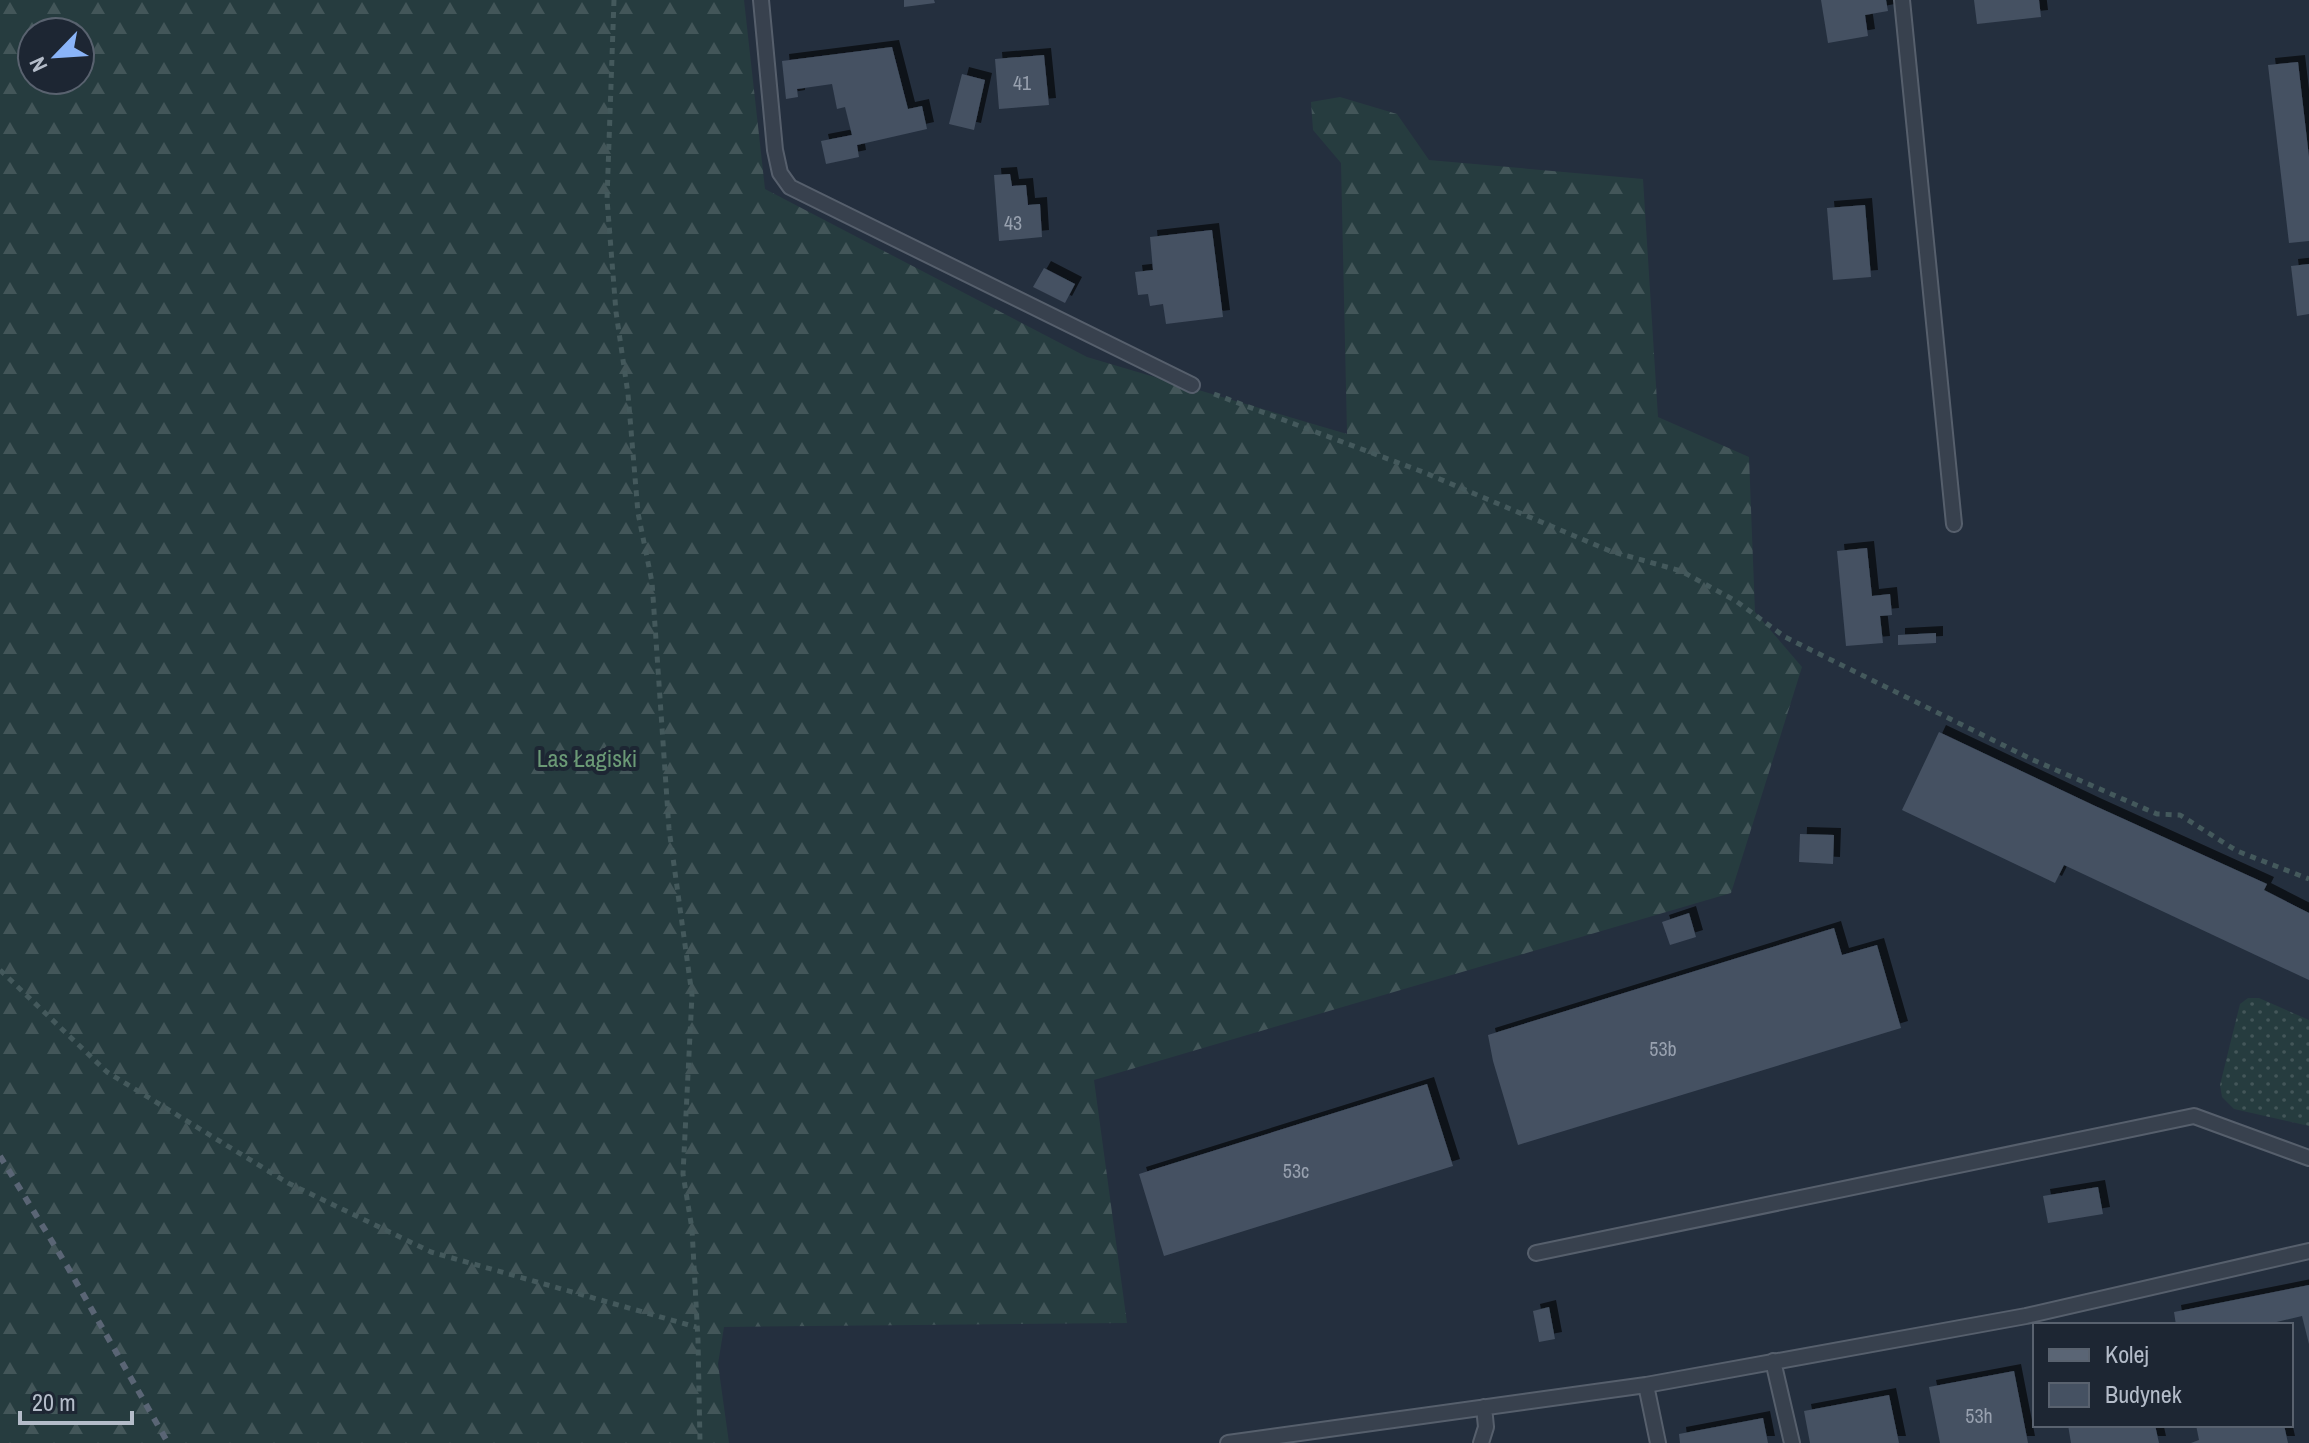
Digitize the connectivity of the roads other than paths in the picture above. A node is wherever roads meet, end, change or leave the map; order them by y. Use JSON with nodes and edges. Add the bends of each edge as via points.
{"nodes":[{"id":1,"x":761,"y":0,"type":"edge"},
{"id":2,"x":1902,"y":0,"type":"edge"},
{"id":3,"x":1192,"y":385,"type":"road end"},
{"id":4,"x":1954,"y":524,"type":"dead end"},
{"id":5,"x":2309,"y":1158,"type":"edge"},
{"id":6,"x":2309,"y":1251,"type":"edge"},
{"id":7,"x":1536,"y":1253,"type":"dead end"},
{"id":8,"x":1773,"y":1361,"type":"junction"},
{"id":9,"x":1646,"y":1385,"type":"junction"},
{"id":10,"x":1484,"y":1407,"type":"junction"},
{"id":11,"x":1228,"y":1443,"type":"edge"},
{"id":12,"x":1481,"y":1443,"type":"edge"},
{"id":13,"x":1658,"y":1443,"type":"edge"},
{"id":14,"x":1792,"y":1443,"type":"edge"}],
"edges":[{"from":1,"to":3,"type":"lane","via":[[775,150],[780,173],[790,187]]},
{"from":2,"to":4,"type":"lane"},
{"from":5,"to":7,"type":"lane","via":[[2194,1116]]},
{"from":6,"to":8,"type":"lane","via":[[2026,1316]]},
{"from":8,"to":9,"type":"lane"},
{"from":8,"to":14,"type":"lane"},
{"from":9,"to":10,"type":"lane"},
{"from":9,"to":13,"type":"lane"},
{"from":10,"to":11,"type":"lane"},
{"from":10,"to":12,"type":"lane"}]}
